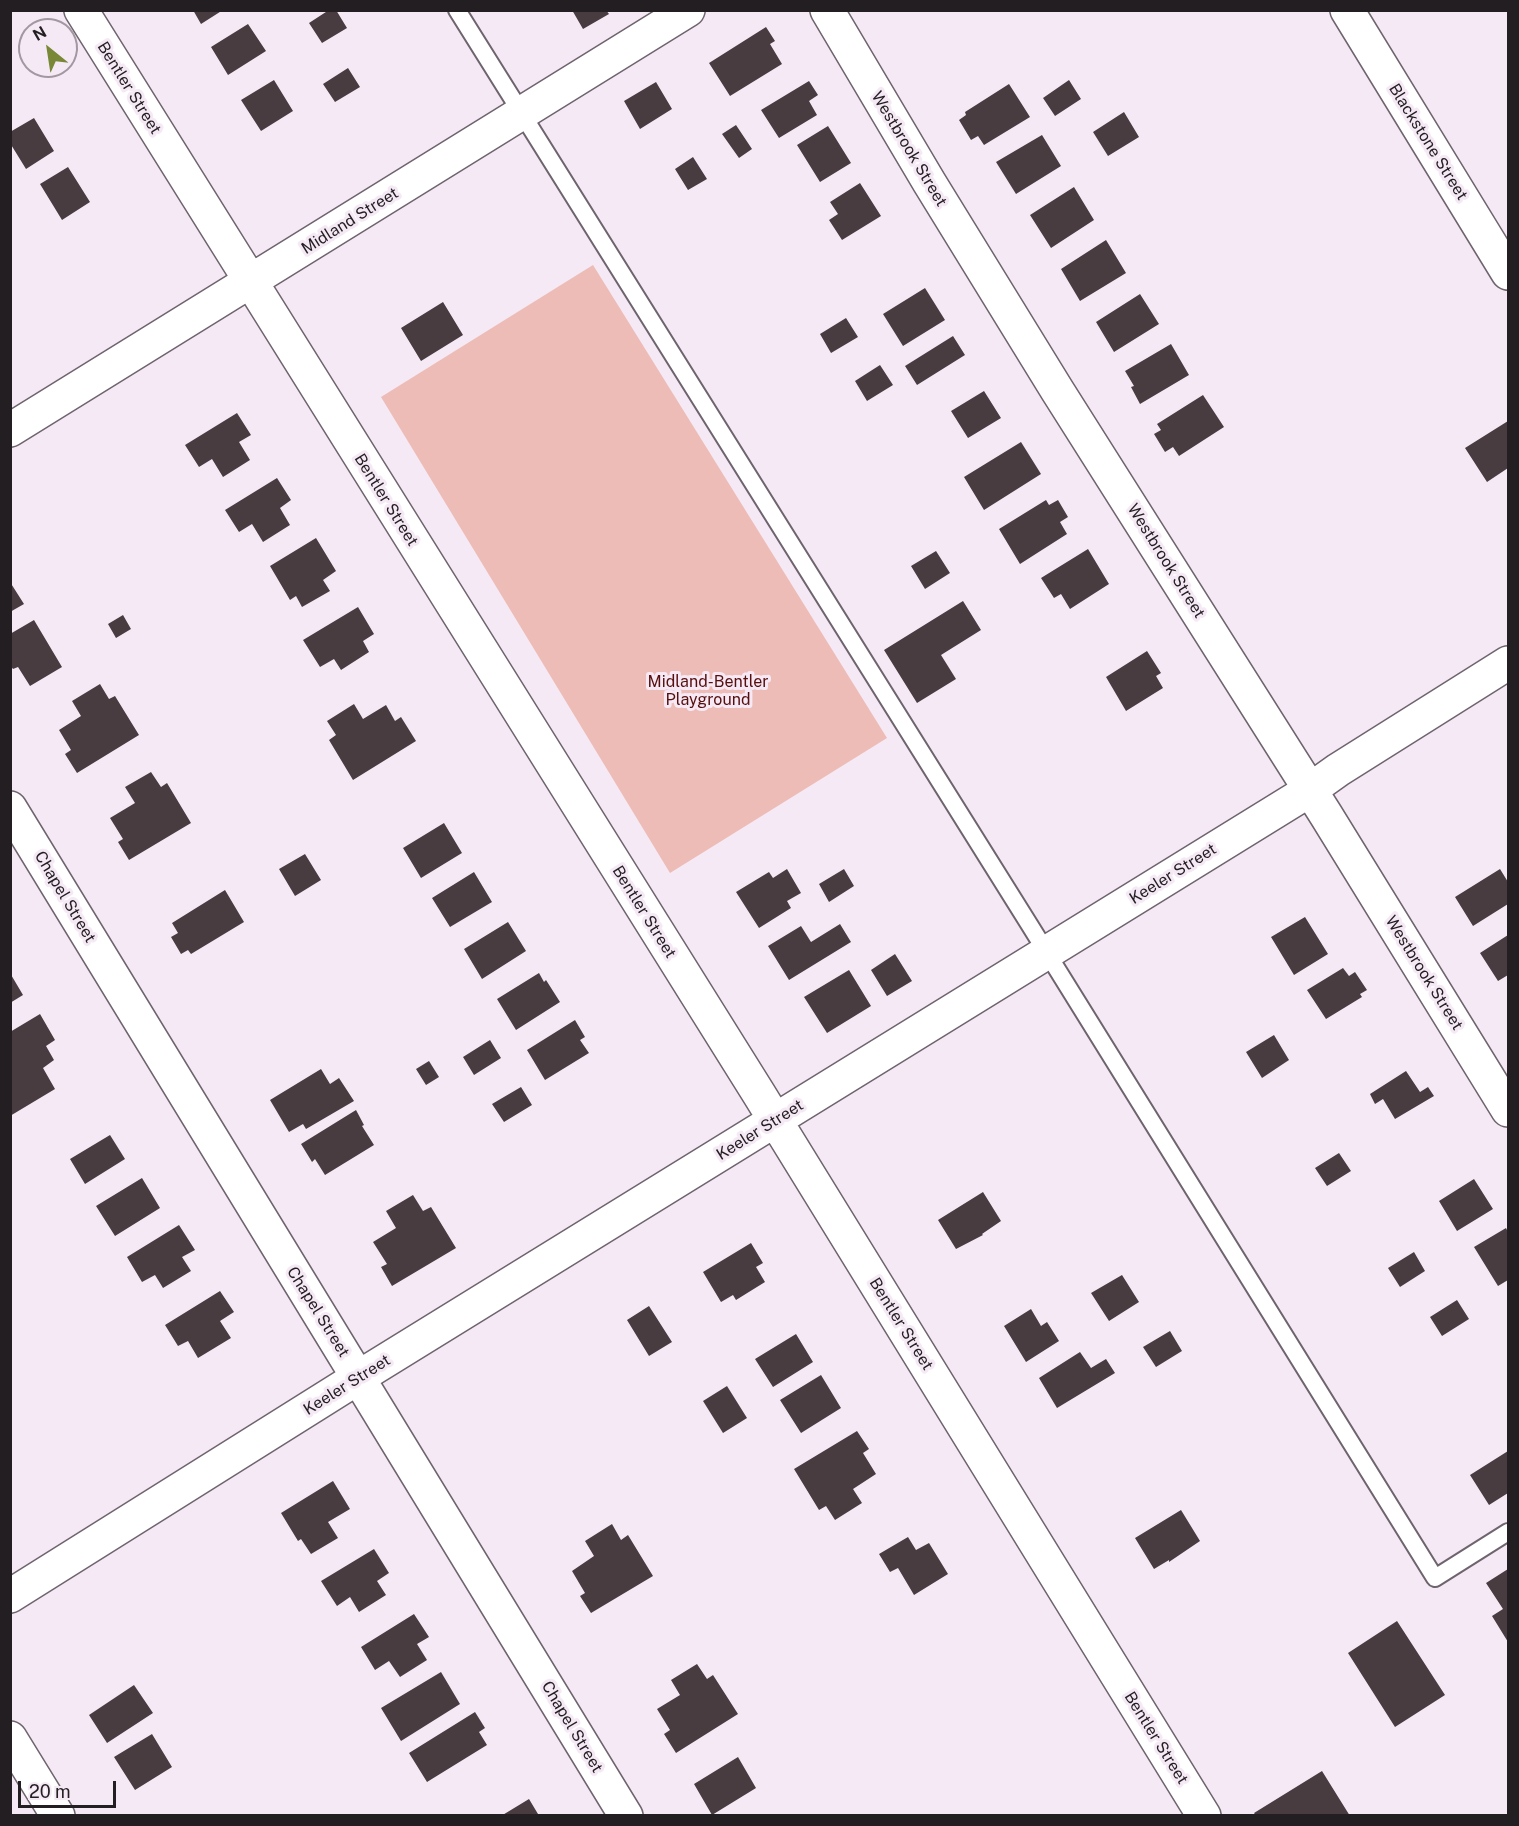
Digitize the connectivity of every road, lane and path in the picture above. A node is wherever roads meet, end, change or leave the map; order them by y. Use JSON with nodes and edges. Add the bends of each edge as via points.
{"nodes":[{"id":1,"x":81,"y":10,"type":"edge"},
{"id":2,"x":457,"y":10,"type":"edge"},
{"id":3,"x":688,"y":10,"type":"edge"},
{"id":4,"x":827,"y":10,"type":"edge"},
{"id":5,"x":1347,"y":10,"type":"edge"},
{"id":6,"x":522,"y":114,"type":"junction"},
{"id":7,"x":1509,"y":273,"type":"edge"},
{"id":8,"x":250,"y":282,"type":"junction"},
{"id":9,"x":10,"y":430,"type":"edge"},
{"id":10,"x":1509,"y":663,"type":"edge"},
{"id":11,"x":1310,"y":790,"type":"junction"},
{"id":12,"x":10,"y":808,"type":"edge"},
{"id":13,"x":1046,"y":952,"type":"junction"},
{"id":14,"x":1509,"y":1110,"type":"edge"},
{"id":15,"x":775,"y":1120,"type":"junction"},
{"id":16,"x":358,"y":1377,"type":"junction"},
{"id":17,"x":1509,"y":1532,"type":"edge"},
{"id":18,"x":10,"y":1596,"type":"edge"},
{"id":19,"x":10,"y":1738,"type":"edge"},
{"id":20,"x":58,"y":1815,"type":"edge"},
{"id":21,"x":626,"y":1815,"type":"edge"},
{"id":22,"x":1204,"y":1815,"type":"edge"}],
"edges":[{"from":1,"to":8,"type":"street","name":"Bentler Street"},
{"from":2,"to":6,"type":"lane"},
{"from":3,"to":6,"type":"street","name":"Midland Street"},
{"from":4,"to":11,"type":"street","name":"Westbrook Street","via":[[929,182]]},
{"from":5,"to":7,"type":"street","name":"Blackstone Street"},
{"from":6,"to":8,"type":"street","name":"Midland Street"},
{"from":6,"to":13,"type":"lane"},
{"from":8,"to":9,"type":"street","name":"Midland Street"},
{"from":8,"to":15,"type":"street","name":"Bentler Street"},
{"from":10,"to":11,"type":"street","name":"Keeler Street"},
{"from":11,"to":13,"type":"street","name":"Keeler Street"},
{"from":11,"to":14,"type":"street","name":"Westbrook Street"},
{"from":12,"to":16,"type":"street","name":"Chapel Street"},
{"from":13,"to":15,"type":"street","name":"Keeler Street"},
{"from":13,"to":17,"type":"lane","via":[[1435,1578]]},
{"from":15,"to":16,"type":"street","name":"Keeler Street"},
{"from":15,"to":22,"type":"street","name":"Bentler Street"},
{"from":16,"to":18,"type":"street","name":"Keeler Street"},
{"from":16,"to":21,"type":"street","name":"Chapel Street"},
{"from":19,"to":20,"type":"street"}]}
